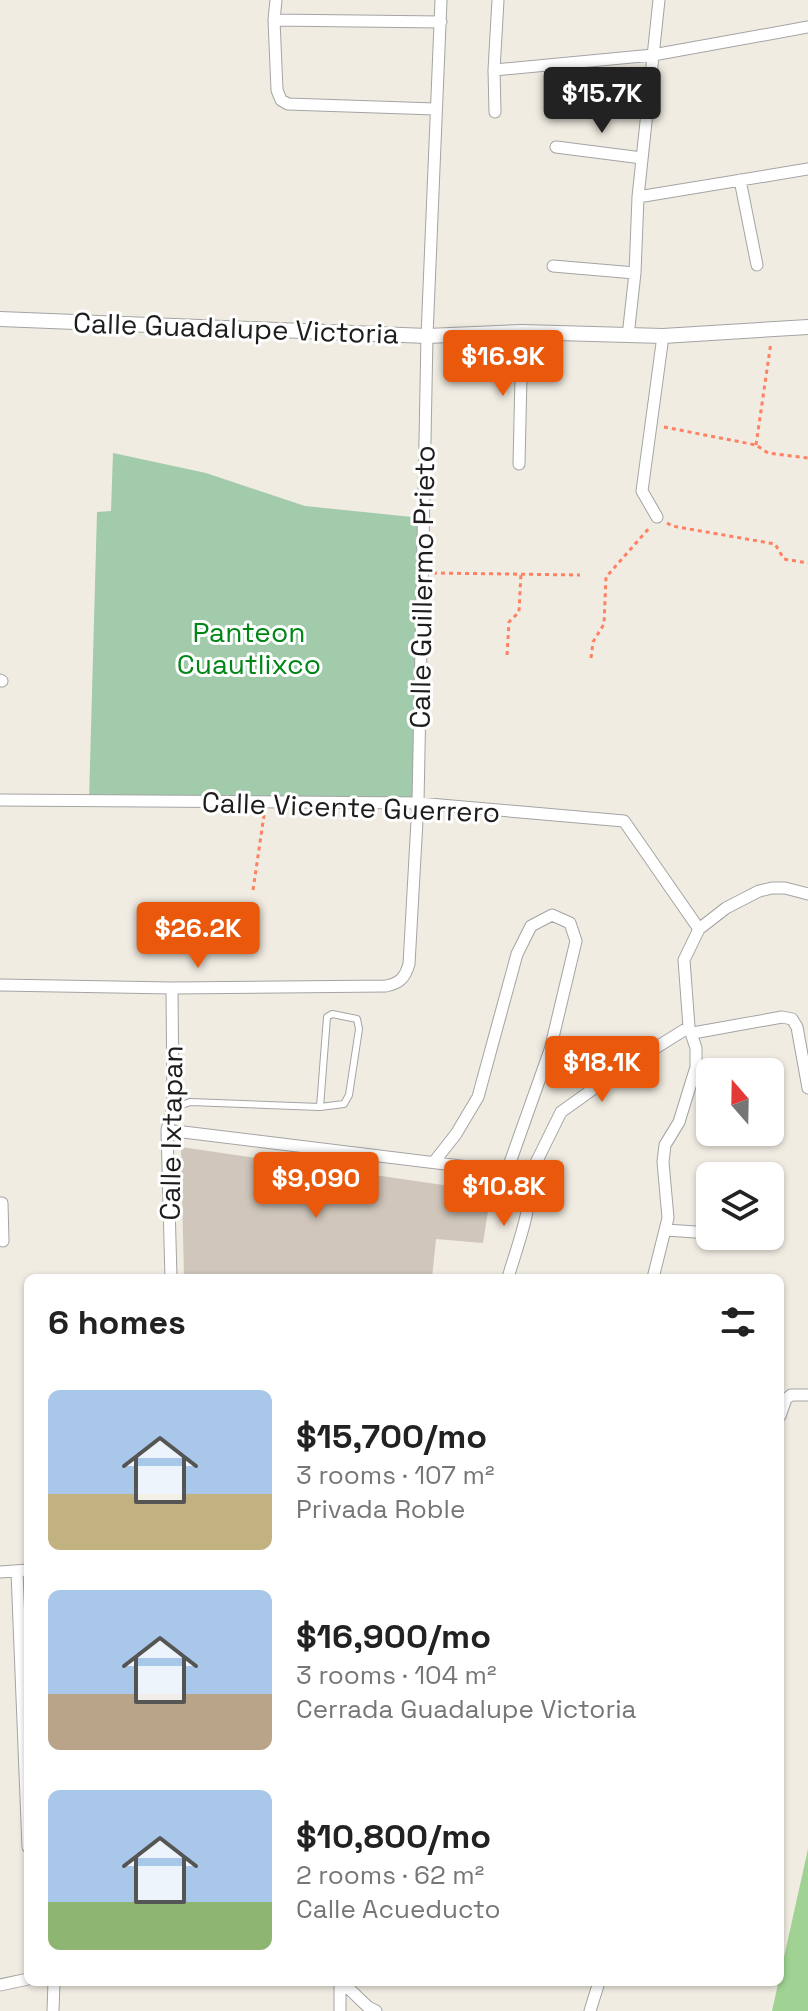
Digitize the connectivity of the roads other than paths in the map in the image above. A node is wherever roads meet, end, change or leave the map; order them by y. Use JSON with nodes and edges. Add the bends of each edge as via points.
{"nodes":[{"id":1,"x":276,"y":0,"type":"edge"},
{"id":2,"x":441,"y":0,"type":"edge"},
{"id":3,"x":498,"y":0,"type":"edge"},
{"id":4,"x":659,"y":0,"type":"edge"},
{"id":5,"x":274,"y":20,"type":"junction"},
{"id":6,"x":441,"y":22,"type":"junction"},
{"id":7,"x":808,"y":27,"type":"edge"},
{"id":8,"x":653,"y":55,"type":"junction"},
{"id":9,"x":494,"y":70,"type":"junction"},
{"id":10,"x":435,"y":109,"type":"junction"},
{"id":11,"x":495,"y":112,"type":"dead end"},
{"id":12,"x":556,"y":147,"type":"dead end"},
{"id":13,"x":642,"y":158,"type":"junction"},
{"id":14,"x":808,"y":169,"type":"edge"},
{"id":15,"x":740,"y":180,"type":"junction"},
{"id":16,"x":638,"y":197,"type":"junction"},
{"id":17,"x":757,"y":265,"type":"dead end"},
{"id":18,"x":553,"y":266,"type":"dead end"},
{"id":19,"x":635,"y":273,"type":"junction"},
{"id":20,"x":0,"y":319,"type":"edge"},
{"id":21,"x":808,"y":327,"type":"edge"},
{"id":22,"x":522,"y":332,"type":"junction"},
{"id":23,"x":427,"y":336,"type":"junction"},
{"id":24,"x":628,"y":336,"type":"junction"},
{"id":25,"x":663,"y":336,"type":"junction"},
{"id":26,"x":519,"y":464,"type":"dead end"},
{"id":27,"x":657,"y":517,"type":"road end"},
{"id":28,"x":0,"y":800,"type":"edge"},
{"id":29,"x":418,"y":803,"type":"junction"},
{"id":30,"x":808,"y":894,"type":"edge"},
{"id":31,"x":699,"y":929,"type":"junction"},
{"id":32,"x":0,"y":985,"type":"edge"},
{"id":33,"x":172,"y":988,"type":"junction"},
{"id":34,"x":691,"y":1030,"type":"junction"},
{"id":35,"x":808,"y":1088,"type":"edge"},
{"id":36,"x":320,"y":1107,"type":"junction"},
{"id":37,"x":173,"y":1108,"type":"junction"},
{"id":38,"x":167,"y":1130,"type":"junction"},
{"id":39,"x":434,"y":1162,"type":"junction"},
{"id":40,"x":507,"y":1171,"type":"junction"},
{"id":41,"x":527,"y":1181,"type":"junction"},
{"id":42,"x":0,"y":1203,"type":"edge"},
{"id":43,"x":666,"y":1230,"type":"junction"},
{"id":44,"x":696,"y":1232,"type":"edge"},
{"id":45,"x":3,"y":1241,"type":"dead end"},
{"id":46,"x":171,"y":1274,"type":"edge"},
{"id":47,"x":509,"y":1274,"type":"edge"},
{"id":48,"x":654,"y":1274,"type":"edge"},
{"id":49,"x":808,"y":1395,"type":"edge"},
{"id":50,"x":784,"y":1405,"type":"edge"},
{"id":51,"x":22,"y":1571,"type":"edge"},
{"id":52,"x":0,"y":1572,"type":"edge"},
{"id":53,"x":24,"y":1684,"type":"edge"},
{"id":54,"x":24,"y":1980,"type":"edge"},
{"id":55,"x":0,"y":1985,"type":"edge"},
{"id":56,"x":54,"y":1986,"type":"edge"},
{"id":57,"x":341,"y":1986,"type":"edge"},
{"id":58,"x":345,"y":1986,"type":"edge"},
{"id":59,"x":598,"y":1986,"type":"edge"},
{"id":60,"x":53,"y":2011,"type":"edge"},
{"id":61,"x":340,"y":2011,"type":"edge"},
{"id":62,"x":376,"y":2011,"type":"edge"},
{"id":63,"x":590,"y":2011,"type":"edge"}],
"edges":[{"from":1,"to":5,"type":"street"},
{"from":2,"to":6,"type":"street","name":"Calle Guillermo Prieto"},
{"from":3,"to":9,"type":"street"},
{"from":4,"to":8,"type":"street"},
{"from":5,"to":6,"type":"street"},
{"from":5,"to":10,"type":"street","via":[[277,90],[288,104]]},
{"from":6,"to":10,"type":"street","name":"Calle Guillermo Prieto"},
{"from":7,"to":8,"type":"street"},
{"from":8,"to":9,"type":"street"},
{"from":8,"to":13,"type":"street"},
{"from":9,"to":11,"type":"street"},
{"from":10,"to":23,"type":"street","name":"Calle Guillermo Prieto"},
{"from":12,"to":13,"type":"street"},
{"from":13,"to":16,"type":"street"},
{"from":14,"to":15,"type":"street"},
{"from":15,"to":16,"type":"street"},
{"from":15,"to":17,"type":"street"},
{"from":16,"to":19,"type":"street"},
{"from":18,"to":19,"type":"street"},
{"from":19,"to":24,"type":"street"},
{"from":20,"to":23,"type":"street","name":"Calle Guadalupe Victoria"},
{"from":21,"to":25,"type":"street","name":"Calle Guadalupe Victoria"},
{"from":22,"to":23,"type":"street","name":"Calle Guadalupe Victoria"},
{"from":22,"to":24,"type":"street","name":"Calle Guadalupe Victoria"},
{"from":22,"to":26,"type":"street"},
{"from":23,"to":29,"type":"street","name":"Calle Guillermo Prieto"},
{"from":24,"to":25,"type":"street","name":"Calle Guadalupe Victoria"},
{"from":25,"to":27,"type":"street","via":[[642,491]]},
{"from":28,"to":29,"type":"street","name":"Calle Vicente Guerrero"},
{"from":29,"to":31,"type":"street","name":"Calle Vicente Guerrero","via":[[624,821]]},
{"from":29,"to":33,"type":"street","name":"Calle Guillermo Prieto","via":[[409,964],[401,981],[386,986]]},
{"from":30,"to":31,"type":"street","via":[[785,888],[759,891]]},
{"from":31,"to":34,"type":"street","via":[[684,960]]},
{"from":32,"to":33,"type":"street"},
{"from":33,"to":37,"type":"street","name":"Calle Ixtapan"},
{"from":34,"to":35,"type":"street","via":[[792,1019]]},
{"from":34,"to":41,"type":"street","via":[[561,1112]]},
{"from":34,"to":43,"type":"street","via":[[696,1067],[679,1122],[665,1145]]},
{"from":36,"to":36,"type":"lane","via":[[327,1017],[357,1019],[349,1095],[344,1104]]},
{"from":36,"to":37,"type":"lane","via":[[190,1102]]},
{"from":37,"to":38,"type":"street","name":"Calle Ixtapan"},
{"from":38,"to":39,"type":"street"},
{"from":38,"to":46,"type":"street","name":"Calle Ixtapan"},
{"from":39,"to":40,"type":"street"},
{"from":39,"to":40,"type":"street","via":[[478,1097],[517,954],[531,926],[552,915],[570,923],[576,941],[550,1050]]},
{"from":40,"to":41,"type":"street"},
{"from":41,"to":47,"type":"street","via":[[527,1208]]},
{"from":42,"to":45,"type":"street"},
{"from":43,"to":44,"type":"street"},
{"from":43,"to":48,"type":"street"},
{"from":49,"to":50,"type":"street","via":[[791,1395]]},
{"from":51,"to":52,"type":"street"},
{"from":51,"to":53,"type":"street"},
{"from":54,"to":55,"type":"street"},
{"from":56,"to":60,"type":"street"},
{"from":57,"to":61,"type":"street"},
{"from":58,"to":62,"type":"street"},
{"from":59,"to":63,"type":"street"}]}
